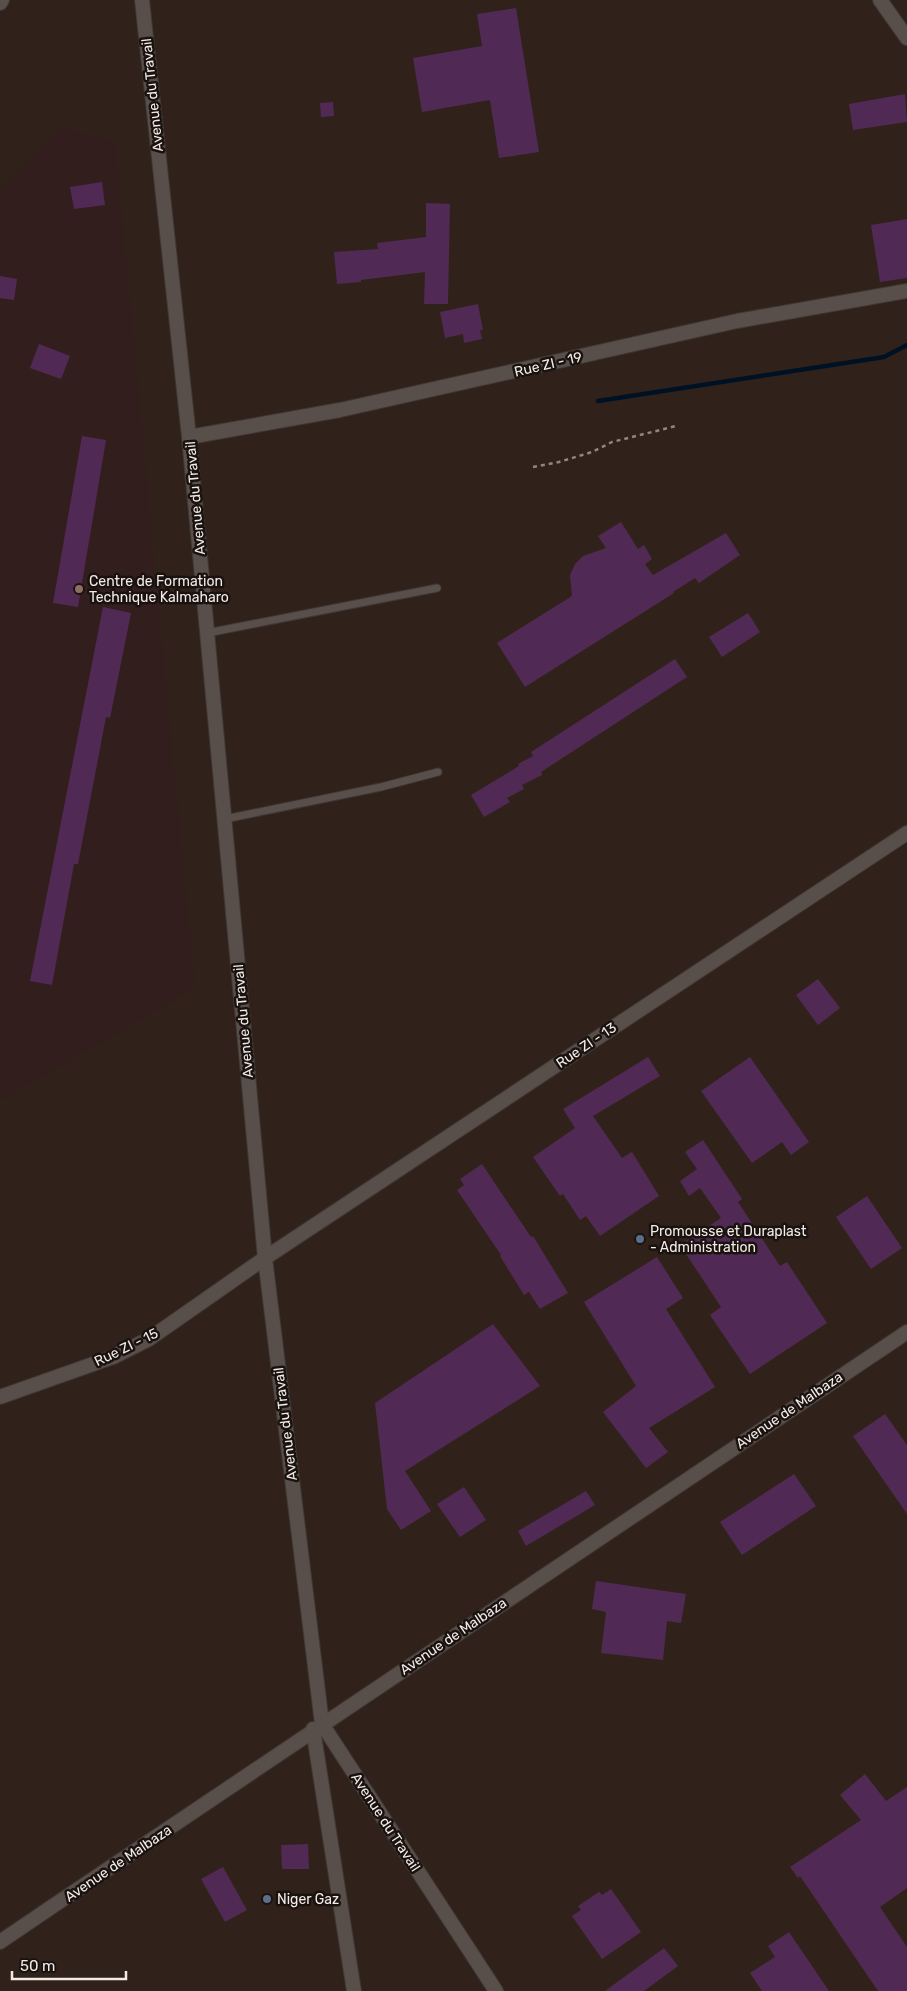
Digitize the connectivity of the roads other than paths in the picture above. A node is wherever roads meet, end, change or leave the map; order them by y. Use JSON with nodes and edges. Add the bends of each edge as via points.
{"nodes":[{"id":1,"x":142,"y":0,"type":"edge"},
{"id":2,"x":880,"y":0,"type":"edge"},
{"id":3,"x":907,"y":38,"type":"edge"},
{"id":4,"x":907,"y":291,"type":"edge"},
{"id":5,"x":189,"y":437,"type":"junction"},
{"id":6,"x":437,"y":588,"type":"dead end"},
{"id":7,"x":207,"y":634,"type":"junction"},
{"id":8,"x":438,"y":772,"type":"dead end"},
{"id":9,"x":225,"y":819,"type":"junction"},
{"id":10,"x":907,"y":833,"type":"edge"},
{"id":11,"x":265,"y":1258,"type":"junction"},
{"id":12,"x":907,"y":1332,"type":"edge"},
{"id":13,"x":0,"y":1397,"type":"edge"},
{"id":14,"x":318,"y":1726,"type":"junction"},
{"id":15,"x":0,"y":1942,"type":"edge"},
{"id":16,"x":354,"y":1991,"type":"edge"},
{"id":17,"x":496,"y":1991,"type":"edge"}],
"edges":[{"from":1,"to":5,"type":"street","name":"Avenue du Travail"},
{"from":2,"to":3,"type":"street"},
{"from":4,"to":5,"type":"street","name":"Rue ZI - 19","via":[[737,320],[340,410]]},
{"from":5,"to":7,"type":"street","name":"Avenue du Travail"},
{"from":6,"to":7,"type":"lane"},
{"from":7,"to":9,"type":"street","name":"Avenue du Travail"},
{"from":8,"to":9,"type":"lane"},
{"from":9,"to":11,"type":"street","name":"Avenue du Travail"},
{"from":10,"to":11,"type":"street","name":"Rue ZI - 13"},
{"from":11,"to":13,"type":"street","name":"Rue ZI - 15","via":[[149,1339],[113,1357]]},
{"from":11,"to":14,"type":"street","name":"Avenue du Travail"},
{"from":12,"to":14,"type":"street","name":"Avenue de Malbaza"},
{"from":14,"to":15,"type":"street","name":"Avenue de Malbaza"},
{"from":14,"to":16,"type":"street"},
{"from":14,"to":17,"type":"street","name":"Avenue du Travail"}]}
